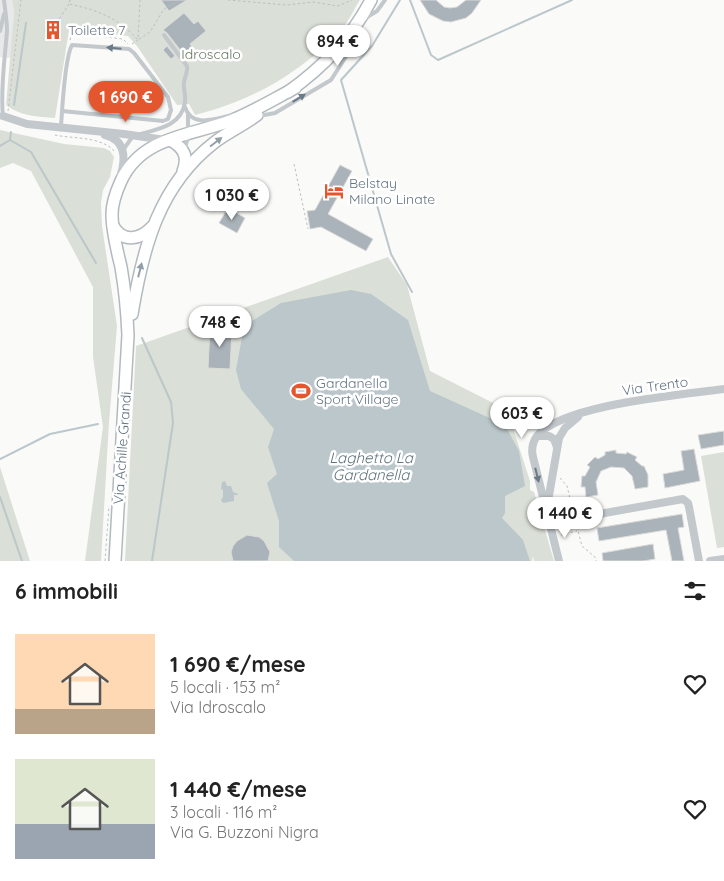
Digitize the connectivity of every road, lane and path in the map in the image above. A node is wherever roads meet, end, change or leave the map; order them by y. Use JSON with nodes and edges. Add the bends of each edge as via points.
{"nodes":[{"id":1,"x":4,"y":0,"type":"edge"},
{"id":2,"x":21,"y":0,"type":"edge"},
{"id":3,"x":70,"y":0,"type":"edge"},
{"id":4,"x":140,"y":0,"type":"edge"},
{"id":5,"x":180,"y":0,"type":"edge"},
{"id":6,"x":228,"y":0,"type":"edge"},
{"id":7,"x":352,"y":0,"type":"edge"},
{"id":8,"x":371,"y":0,"type":"edge"},
{"id":9,"x":385,"y":0,"type":"edge"},
{"id":10,"x":244,"y":1,"type":"edge"},
{"id":11,"x":70,"y":4,"type":"junction"},
{"id":12,"x":5,"y":7,"type":"junction"},
{"id":13,"x":356,"y":24,"type":"junction"},
{"id":14,"x":54,"y":27,"type":"dead end"},
{"id":15,"x":0,"y":31,"type":"edge"},
{"id":16,"x":164,"y":36,"type":"dead end"},
{"id":17,"x":138,"y":40,"type":"junction"},
{"id":18,"x":135,"y":42,"type":"dead end"},
{"id":19,"x":69,"y":45,"type":"dead end"},
{"id":20,"x":130,"y":46,"type":"dead end"},
{"id":21,"x":185,"y":104,"type":"junction"},
{"id":22,"x":9,"y":107,"type":"dead end"},
{"id":23,"x":62,"y":110,"type":"junction"},
{"id":24,"x":255,"y":113,"type":"junction"},
{"id":25,"x":188,"y":114,"type":"junction"},
{"id":26,"x":1,"y":116,"type":"edge"},
{"id":27,"x":61,"y":127,"type":"junction"},
{"id":28,"x":82,"y":129,"type":"junction"},
{"id":29,"x":188,"y":134,"type":"junction"},
{"id":30,"x":134,"y":136,"type":"junction"},
{"id":31,"x":168,"y":140,"type":"junction"},
{"id":32,"x":123,"y":150,"type":"junction"},
{"id":33,"x":185,"y":153,"type":"junction"},
{"id":34,"x":294,"y":164,"type":"dead end"},
{"id":35,"x":181,"y":176,"type":"junction"},
{"id":36,"x":116,"y":191,"type":"junction"},
{"id":37,"x":113,"y":226,"type":"junction"},
{"id":38,"x":153,"y":226,"type":"junction"},
{"id":39,"x":308,"y":228,"type":"dead end"},
{"id":40,"x":128,"y":335,"type":"junction"},
{"id":41,"x":724,"y":389,"type":"edge"},
{"id":42,"x":591,"y":410,"type":"junction"},
{"id":43,"x":536,"y":437,"type":"junction"},
{"id":44,"x":557,"y":449,"type":"junction"},
{"id":45,"x":547,"y":514,"type":"junction"},
{"id":46,"x":549,"y":523,"type":"junction"},
{"id":47,"x":578,"y":530,"type":"dead end"},
{"id":48,"x":552,"y":535,"type":"junction"},
{"id":49,"x":724,"y":558,"type":"edge"},
{"id":50,"x":115,"y":561,"type":"edge"},
{"id":51,"x":559,"y":561,"type":"edge"},
{"id":52,"x":699,"y":561,"type":"edge"},
{"id":53,"x":710,"y":561,"type":"edge"}],
"edges":[{"from":1,"to":12,"type":"lane"},
{"from":2,"to":22,"type":"path"},
{"from":3,"to":11,"type":"path"},
{"from":4,"to":17,"type":"path"},
{"from":5,"to":17,"type":"path","via":[[164,9],[150,32]]},
{"from":6,"to":10,"type":"path"},
{"from":7,"to":10,"type":"path","via":[[338,6],[313,2],[287,5]]},
{"from":8,"to":13,"type":"main road"},
{"from":9,"to":13,"type":"lane","via":[[377,11]]},
{"from":11,"to":14,"type":"path"},
{"from":11,"to":17,"type":"path","via":[[105,14],[121,23]]},
{"from":12,"to":15,"type":"lane"},
{"from":12,"to":26,"type":"lane","via":[[7,29],[0,92]]},
{"from":13,"to":24,"type":"main road","via":[[337,50],[311,75]]},
{"from":24,"to":13,"type":"lane","one_way":true,"via":[[275,112],[332,80],[352,44]]},
{"from":16,"to":21,"type":"lane","via":[[188,66],[184,81]]},
{"from":17,"to":18,"type":"path"},
{"from":19,"to":20,"type":"path","via":[[72,33],[123,39]]},
{"from":21,"to":25,"type":"lane"},
{"from":21,"to":30,"type":"lane","via":[[180,116],[171,124]]},
{"from":23,"to":23,"type":"lane","one_way":true,"via":[[163,121],[171,110],[168,97],[129,49],[72,45]]},
{"from":23,"to":27,"type":"lane"},
{"from":24,"to":25,"type":"lane","via":[[208,121]]},
{"from":24,"to":29,"type":"main road","name":"Via Achille Grandi"},
{"from":35,"to":24,"type":"main road","one_way":true,"via":[[215,142]]},
{"from":25,"to":29,"type":"lane"},
{"from":26,"to":27,"type":"street","via":[[27,124]]},
{"from":27,"to":28,"type":"street"},
{"from":28,"to":30,"type":"street"},
{"from":28,"to":32,"type":"street","via":[[113,138]]},
{"from":29,"to":31,"type":"main road","name":"Via Achille Grandi"},
{"from":29,"to":33,"type":"lane"},
{"from":30,"to":31,"type":"street"},
{"from":30,"to":32,"type":"lane"},
{"from":31,"to":33,"type":"main road","via":[[179,145]]},
{"from":31,"to":36,"type":"main road","name":"Via Achille Grandi","via":[[138,156],[124,173]]},
{"from":32,"to":36,"type":"street","via":[[125,162]]},
{"from":33,"to":35,"type":"main road"},
{"from":34,"to":39,"type":"path"},
{"from":35,"to":38,"type":"main road","name":"Via Achille Grandi"},
{"from":36,"to":37,"type":"main road","name":"Via Achille Grandi"},
{"from":37,"to":38,"type":"main road","via":[[122,236],[132,239]]},
{"from":37,"to":40,"type":"main road","name":"Via Achille Grandi","via":[[126,298]]},
{"from":40,"to":38,"type":"main road","name":"Via Achille Grandi","one_way":true,"via":[[136,286]]},
{"from":40,"to":50,"type":"main road","name":"Via Achille Grandi"},
{"from":41,"to":42,"type":"street","name":"Via Trento"},
{"from":42,"to":43,"type":"street","name":"Via Trento","via":[[559,421]]},
{"from":42,"to":44,"type":"street","name":"Via Trento","via":[[565,428]]},
{"from":43,"to":44,"type":"street","via":[[549,436]]},
{"from":43,"to":45,"type":"street","one_way":true,"via":[[532,452]]},
{"from":44,"to":45,"type":"street","name":"Via Trento"},
{"from":45,"to":46,"type":"street"},
{"from":46,"to":48,"type":"street"},
{"from":46,"to":52,"type":"street","via":[[683,499],[688,503]]},
{"from":47,"to":48,"type":"path"},
{"from":48,"to":51,"type":"street"},
{"from":49,"to":53,"type":"street"}]}
